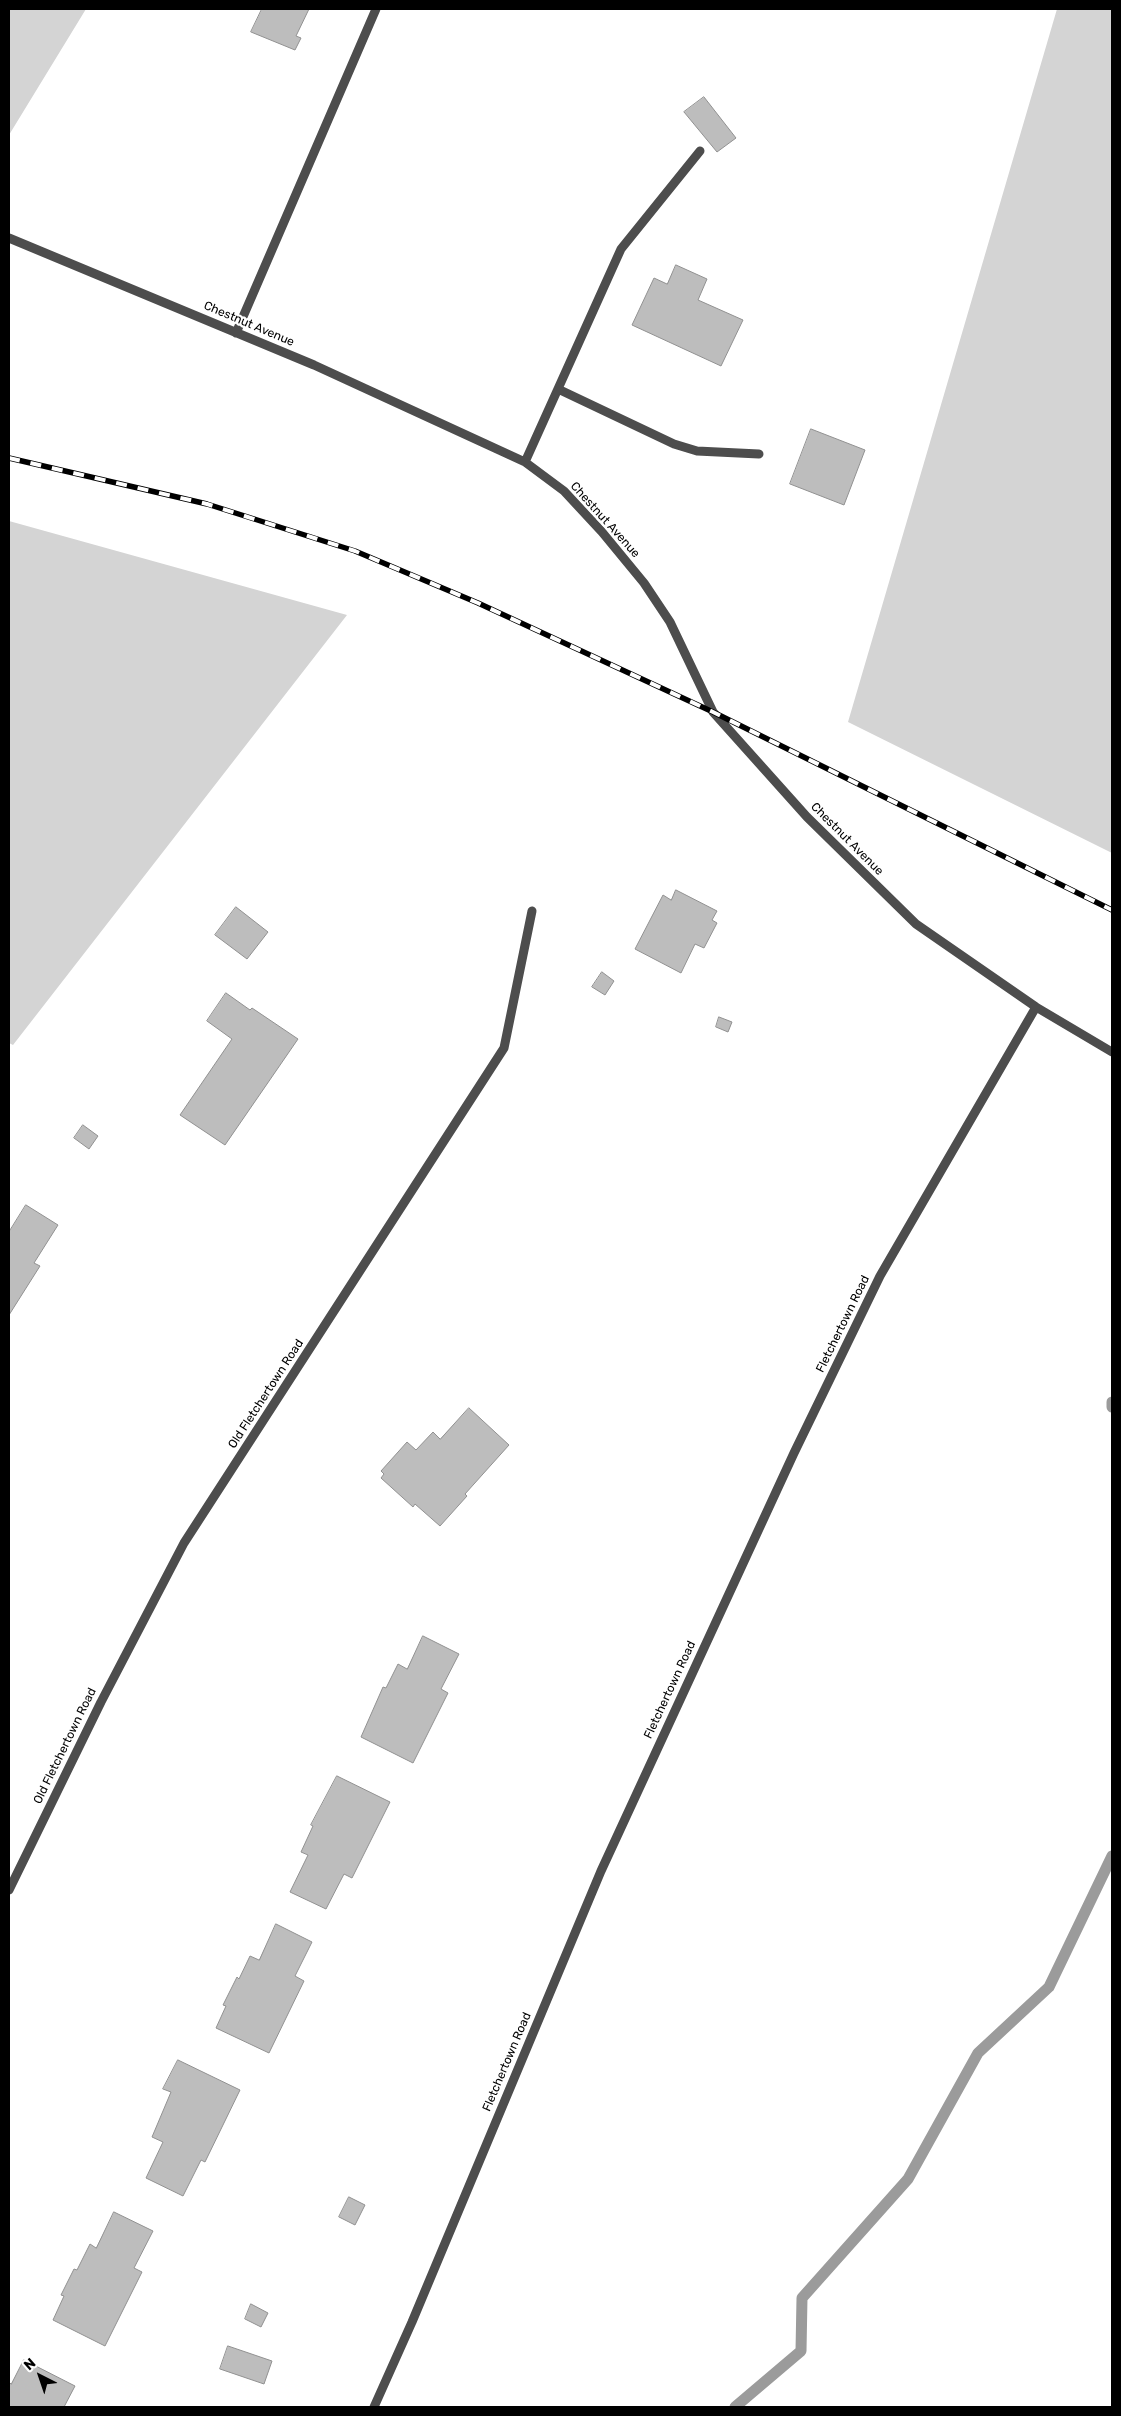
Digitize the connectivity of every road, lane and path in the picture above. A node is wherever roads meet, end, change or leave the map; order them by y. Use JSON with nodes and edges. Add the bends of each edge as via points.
{"nodes":[{"id":1,"x":376,"y":9,"type":"edge"},
{"id":2,"x":700,"y":151,"type":"dead end"},
{"id":3,"x":9,"y":238,"type":"edge"},
{"id":4,"x":236,"y":333,"type":"junction"},
{"id":5,"x":558,"y":390,"type":"junction"},
{"id":6,"x":759,"y":454,"type":"dead end"},
{"id":7,"x":525,"y":462,"type":"junction"},
{"id":8,"x":532,"y":911,"type":"dead end"},
{"id":9,"x":1036,"y":1007,"type":"junction"},
{"id":10,"x":1112,"y":1052,"type":"edge"},
{"id":11,"x":9,"y":1890,"type":"edge"},
{"id":12,"x":374,"y":2407,"type":"edge"}],
"edges":[{"from":1,"to":4,"type":"street"},
{"from":2,"to":5,"type":"street","via":[[621,250]]},
{"from":3,"to":4,"type":"street","name":"Chestnut Avenue"},
{"from":4,"to":7,"type":"street","name":"Chestnut Avenue"},
{"from":5,"to":6,"type":"street","via":[[674,444],[697,450]]},
{"from":5,"to":7,"type":"street"},
{"from":7,"to":9,"type":"street","name":"Chestnut Avenue","via":[[564,491],[644,583],[670,622],[713,712],[807,817],[916,924]]},
{"from":8,"to":11,"type":"street","name":"Old Fletchertown Road","via":[[504,1048],[184,1543],[101,1702]]},
{"from":9,"to":10,"type":"street","name":"Chestnut Avenue"},
{"from":9,"to":12,"type":"street","name":"Fletchertown Road","via":[[880,1276],[794,1452],[601,1871]]}]}
